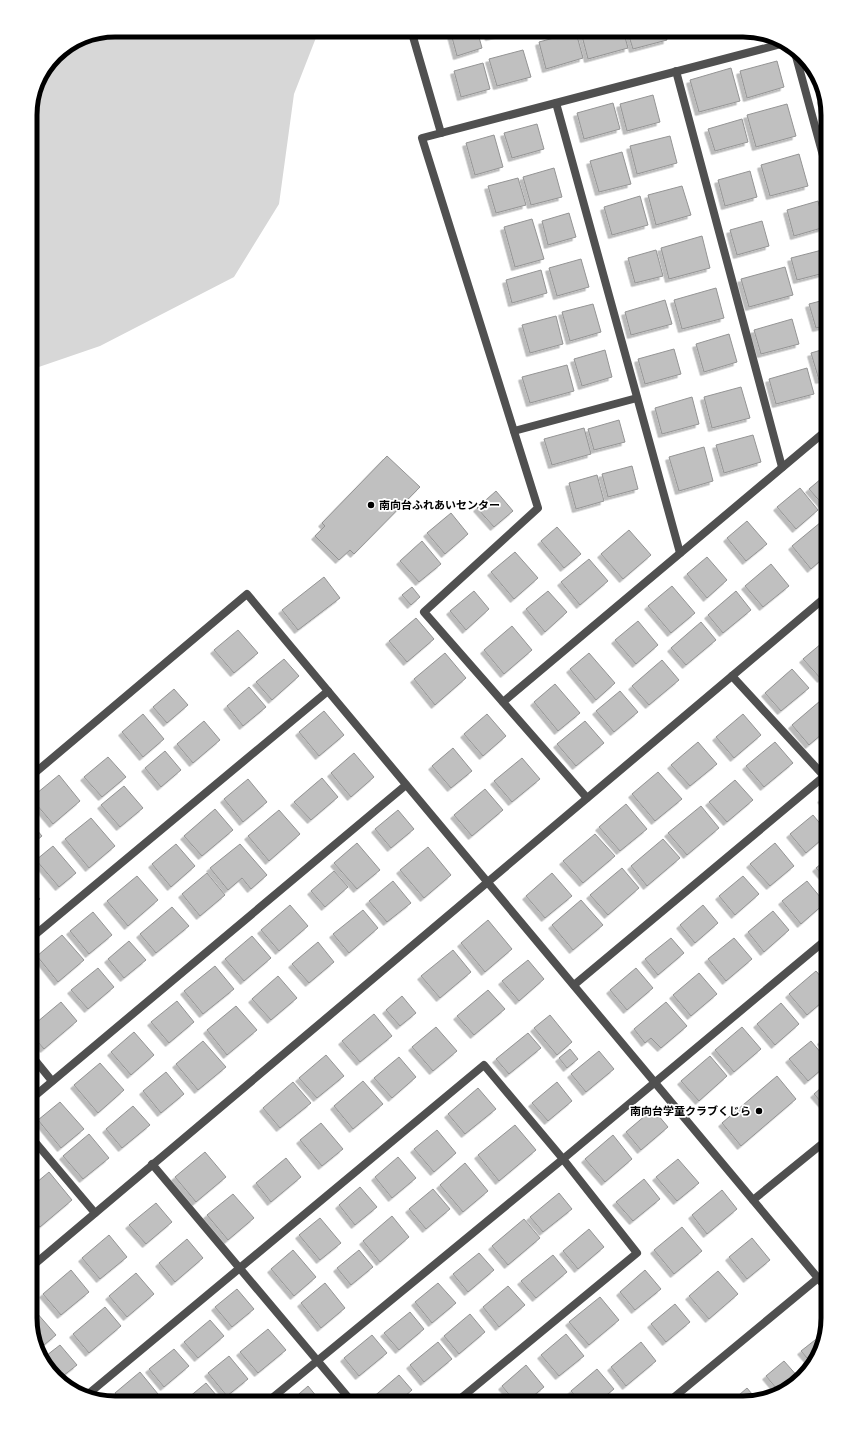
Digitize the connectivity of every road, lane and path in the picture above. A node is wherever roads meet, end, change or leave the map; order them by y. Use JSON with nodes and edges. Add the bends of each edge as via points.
{"nodes":[{"id":1,"x":413,"y":37,"type":"edge"},
{"id":2,"x":777,"y":45,"type":"edge"},
{"id":3,"x":797,"y":59,"type":"edge"},
{"id":4,"x":676,"y":71,"type":"junction"},
{"id":5,"x":556,"y":103,"type":"junction"},
{"id":6,"x":441,"y":133,"type":"junction"},
{"id":7,"x":821,"y":148,"type":"edge"},
{"id":8,"x":637,"y":398,"type":"junction"},
{"id":9,"x":514,"y":431,"type":"junction"},
{"id":10,"x":821,"y":435,"type":"edge"},
{"id":11,"x":782,"y":467,"type":"junction"},
{"id":12,"x":680,"y":553,"type":"junction"},
{"id":13,"x":821,"y":602,"type":"edge"},
{"id":14,"x":732,"y":676,"type":"junction"},
{"id":15,"x":328,"y":691,"type":"junction"},
{"id":16,"x":503,"y":702,"type":"junction"},
{"id":17,"x":821,"y":770,"type":"edge"},
{"id":18,"x":37,"y":771,"type":"edge"},
{"id":19,"x":821,"y":779,"type":"edge"},
{"id":20,"x":406,"y":785,"type":"junction"},
{"id":21,"x":587,"y":798,"type":"junction"},
{"id":22,"x":487,"y":882,"type":"junction"},
{"id":23,"x":37,"y":933,"type":"edge"},
{"id":24,"x":821,"y":944,"type":"edge"},
{"id":25,"x":574,"y":986,"type":"junction"},
{"id":26,"x":37,"y":1063,"type":"edge"},
{"id":27,"x":52,"y":1081,"type":"junction"},
{"id":28,"x":655,"y":1083,"type":"junction"},
{"id":29,"x":37,"y":1094,"type":"edge"},
{"id":30,"x":37,"y":1144,"type":"edge"},
{"id":31,"x":821,"y":1145,"type":"edge"},
{"id":32,"x":563,"y":1159,"type":"junction"},
{"id":33,"x":152,"y":1164,"type":"junction"},
{"id":34,"x":753,"y":1200,"type":"junction"},
{"id":35,"x":95,"y":1213,"type":"junction"},
{"id":36,"x":37,"y":1262,"type":"edge"},
{"id":37,"x":240,"y":1267,"type":"junction"},
{"id":38,"x":821,"y":1276,"type":"edge"},
{"id":39,"x":818,"y":1278,"type":"junction"},
{"id":40,"x":821,"y":1282,"type":"edge"},
{"id":41,"x":318,"y":1359,"type":"junction"},
{"id":42,"x":90,"y":1392,"type":"edge"},
{"id":43,"x":274,"y":1396,"type":"edge"},
{"id":44,"x":347,"y":1396,"type":"edge"},
{"id":45,"x":463,"y":1396,"type":"edge"},
{"id":46,"x":675,"y":1396,"type":"edge"}],
"edges":[{"from":1,"to":6,"type":"street"},
{"from":2,"to":4,"type":"street"},
{"from":3,"to":7,"type":"street"},
{"from":4,"to":5,"type":"street"},
{"from":4,"to":11,"type":"street"},
{"from":5,"to":6,"type":"street"},
{"from":5,"to":8,"type":"street"},
{"from":6,"to":9,"type":"street","via":[[422,138]]},
{"from":8,"to":9,"type":"street"},
{"from":8,"to":12,"type":"street"},
{"from":9,"to":16,"type":"street","via":[[538,508],[424,612]]},
{"from":10,"to":11,"type":"street"},
{"from":11,"to":12,"type":"street"},
{"from":12,"to":16,"type":"street"},
{"from":13,"to":14,"type":"street"},
{"from":14,"to":17,"type":"street"},
{"from":14,"to":21,"type":"street"},
{"from":15,"to":18,"type":"street","via":[[247,594]]},
{"from":15,"to":20,"type":"street"},
{"from":15,"to":23,"type":"street"},
{"from":16,"to":21,"type":"street"},
{"from":19,"to":25,"type":"street"},
{"from":20,"to":22,"type":"street"},
{"from":20,"to":27,"type":"street"},
{"from":21,"to":22,"type":"street"},
{"from":22,"to":25,"type":"street"},
{"from":22,"to":33,"type":"street"},
{"from":24,"to":28,"type":"street"},
{"from":25,"to":28,"type":"street"},
{"from":26,"to":27,"type":"street"},
{"from":27,"to":29,"type":"street"},
{"from":28,"to":32,"type":"street"},
{"from":28,"to":34,"type":"street"},
{"from":30,"to":35,"type":"street"},
{"from":31,"to":34,"type":"street"},
{"from":32,"to":37,"type":"street","via":[[484,1065]]},
{"from":32,"to":41,"type":"street"},
{"from":32,"to":45,"type":"street","via":[[637,1253]]},
{"from":33,"to":35,"type":"street"},
{"from":33,"to":37,"type":"street"},
{"from":34,"to":39,"type":"street"},
{"from":35,"to":36,"type":"street"},
{"from":37,"to":41,"type":"street"},
{"from":37,"to":42,"type":"street"},
{"from":38,"to":39,"type":"street"},
{"from":39,"to":40,"type":"street"},
{"from":39,"to":46,"type":"street"},
{"from":41,"to":43,"type":"street"},
{"from":41,"to":44,"type":"street"}]}
